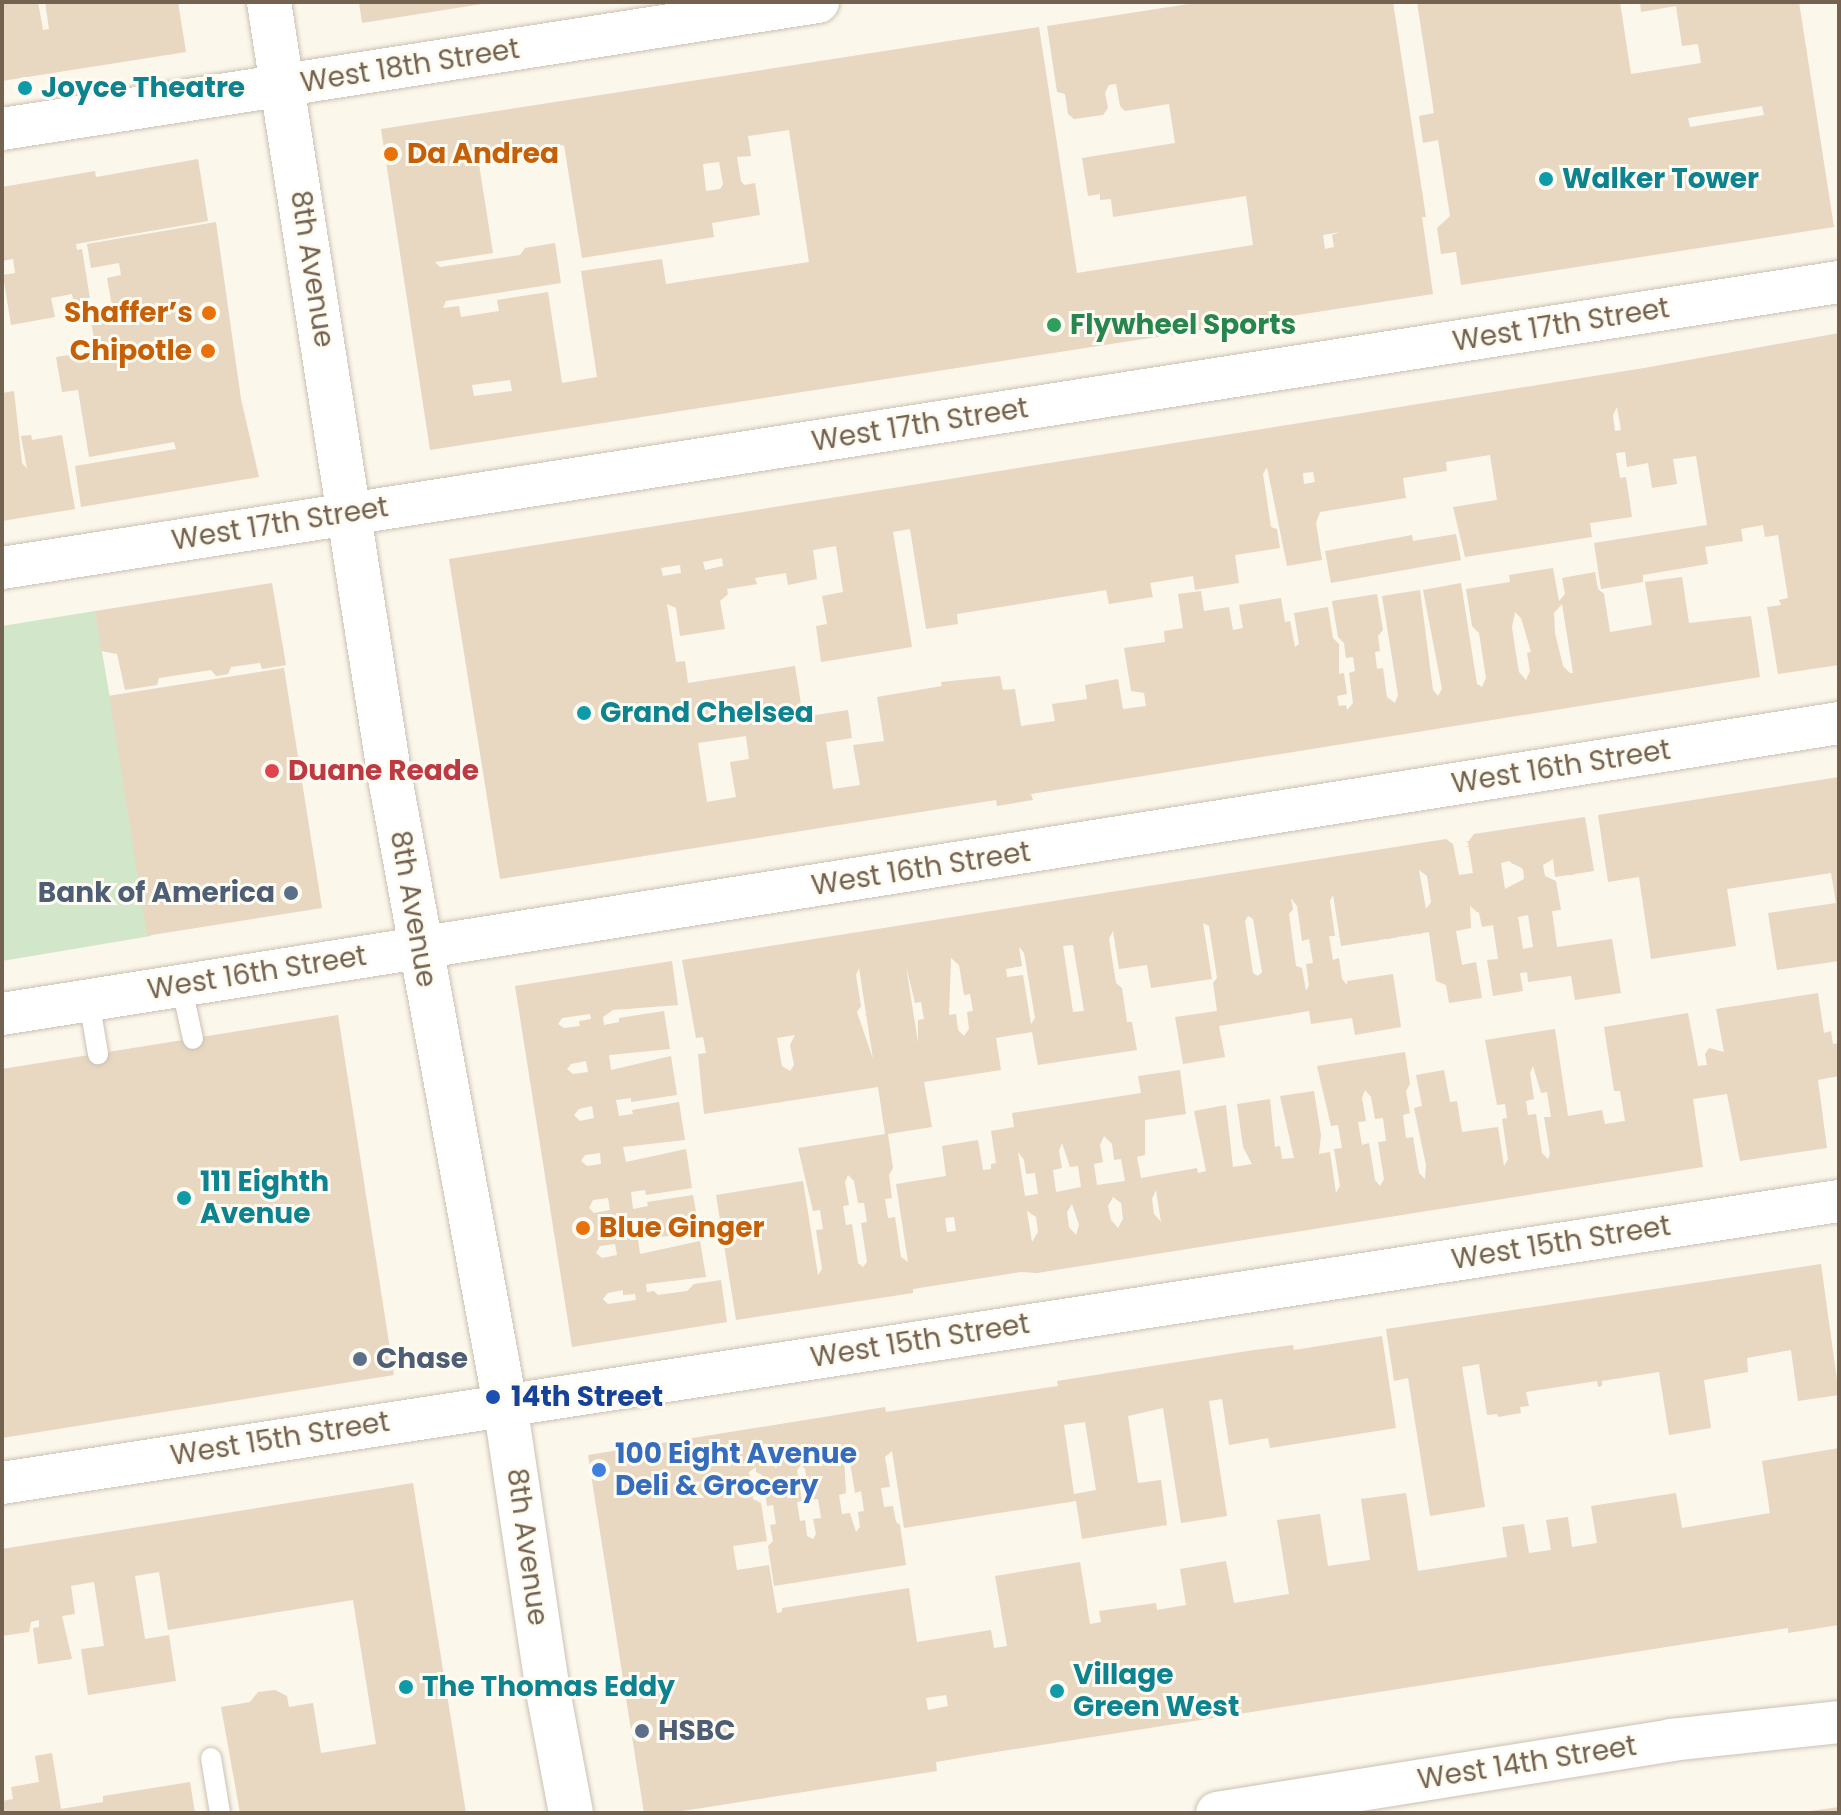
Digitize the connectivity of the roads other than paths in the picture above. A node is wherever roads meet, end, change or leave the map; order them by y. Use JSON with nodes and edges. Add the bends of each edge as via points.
{"nodes":[{"id":1,"x":269,"y":2,"type":"edge"},
{"id":2,"x":818,"y":2,"type":"edge"},
{"id":3,"x":283,"y":85,"type":"junction"},
{"id":4,"x":2,"y":129,"type":"edge"},
{"id":5,"x":1839,"y":282,"type":"edge"},
{"id":6,"x":350,"y":514,"type":"junction"},
{"id":7,"x":2,"y":568,"type":"edge"},
{"id":8,"x":1839,"y":723,"type":"edge"},
{"id":9,"x":419,"y":948,"type":"junction"},
{"id":10,"x":181,"y":984,"type":"junction"},
{"id":11,"x":89,"y":1000,"type":"junction"},
{"id":12,"x":2,"y":1014,"type":"edge"},
{"id":13,"x":193,"y":1039,"type":"dead end"},
{"id":14,"x":98,"y":1054,"type":"dead end"},
{"id":15,"x":1839,"y":1201,"type":"edge"},
{"id":16,"x":505,"y":1404,"type":"junction"},
{"id":17,"x":2,"y":1483,"type":"edge"},
{"id":18,"x":1839,"y":1722,"type":"edge"},
{"id":19,"x":211,"y":1758,"type":"dead end"},
{"id":20,"x":220,"y":1813,"type":"edge"},
{"id":21,"x":571,"y":1813,"type":"edge"},
{"id":22,"x":1217,"y":1813,"type":"edge"}],
"edges":[{"from":1,"to":3,"type":"main road","name":"8th Avenue"},
{"from":2,"to":3,"type":"street","name":"West 18th Street"},
{"from":3,"to":4,"type":"street","name":"West 18th Street"},
{"from":3,"to":6,"type":"main road","name":"8th Avenue"},
{"from":5,"to":6,"type":"street","name":"West 17th Street"},
{"from":6,"to":7,"type":"street","name":"West 17th Street"},
{"from":6,"to":9,"type":"main road","name":"8th Avenue"},
{"from":8,"to":9,"type":"street","name":"West 16th Street"},
{"from":9,"to":10,"type":"street","name":"West 16th Street"},
{"from":9,"to":16,"type":"main road","name":"8th Avenue"},
{"from":10,"to":11,"type":"street","name":"West 16th Street"},
{"from":10,"to":13,"type":"lane"},
{"from":11,"to":12,"type":"street","name":"West 16th Street"},
{"from":11,"to":14,"type":"lane"},
{"from":15,"to":16,"type":"street","name":"West 15th Street"},
{"from":16,"to":17,"type":"street","name":"West 15th Street"},
{"from":16,"to":21,"type":"main road","name":"8th Avenue"},
{"from":18,"to":22,"type":"street","name":"West 14th Street","via":[[1671,1740]]},
{"from":19,"to":20,"type":"lane"}]}
